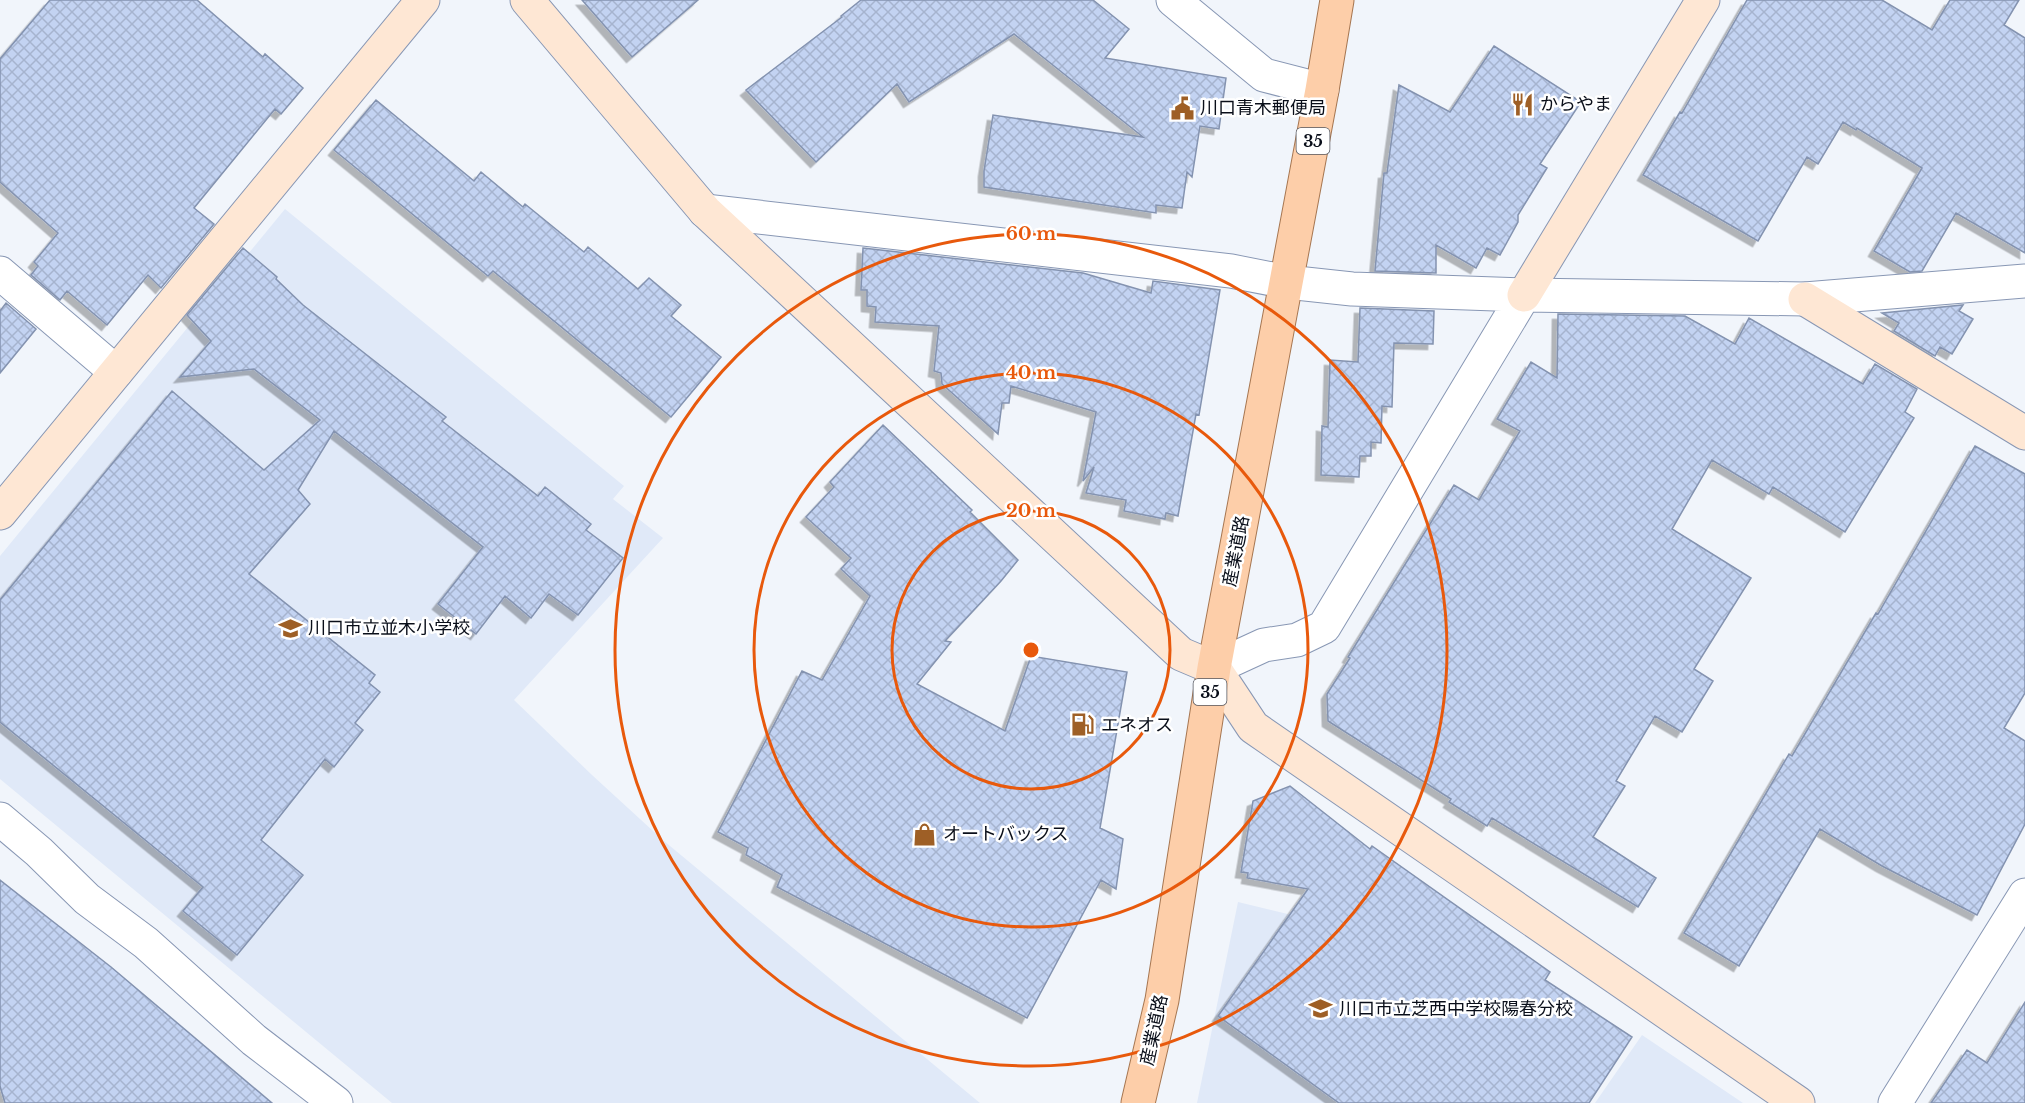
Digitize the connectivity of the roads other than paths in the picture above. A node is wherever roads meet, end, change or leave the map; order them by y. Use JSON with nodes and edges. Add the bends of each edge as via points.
{"nodes":[{"id":1,"x":423,"y":0,"type":"edge"},
{"id":2,"x":527,"y":0,"type":"edge"},
{"id":3,"x":1173,"y":0,"type":"edge"},
{"id":4,"x":1337,"y":0,"type":"edge"},
{"id":5,"x":1703,"y":0,"type":"edge"},
{"id":6,"x":1322,"y":90,"type":"junction"},
{"id":7,"x":705,"y":211,"type":"junction"},
{"id":8,"x":0,"y":273,"type":"edge"},
{"id":9,"x":2025,"y":281,"type":"edge"},
{"id":10,"x":1287,"y":282,"type":"junction"},
{"id":11,"x":1524,"y":295,"type":"junction"},
{"id":12,"x":1805,"y":299,"type":"junction"},
{"id":13,"x":116,"y":372,"type":"junction"},
{"id":14,"x":2025,"y":433,"type":"edge"},
{"id":15,"x":0,"y":513,"type":"edge"},
{"id":16,"x":1214,"y":668,"type":"junction"},
{"id":17,"x":0,"y":819,"type":"edge"},
{"id":18,"x":2025,"y":895,"type":"edge"},
{"id":19,"x":336,"y":1103,"type":"edge"},
{"id":20,"x":1138,"y":1103,"type":"edge"},
{"id":21,"x":1798,"y":1103,"type":"edge"},
{"id":22,"x":1895,"y":1103,"type":"edge"}],
"edges":[{"from":1,"to":13,"type":"street"},
{"from":2,"to":7,"type":"street"},
{"from":3,"to":6,"type":"street","via":[[1264,75]]},
{"from":4,"to":6,"type":"main road","name":"産業道路","number":"35"},
{"from":5,"to":11,"type":"street"},
{"from":6,"to":10,"type":"main road","name":"産業道路","number":"35"},
{"from":7,"to":10,"type":"street","via":[[1231,271]]},
{"from":7,"to":16,"type":"street","via":[[1181,654]]},
{"from":8,"to":13,"type":"street"},
{"from":9,"to":12,"type":"street"},
{"from":10,"to":11,"type":"street"},
{"from":10,"to":16,"type":"main road","name":"産業道路","number":"35"},
{"from":11,"to":12,"type":"street"},
{"from":11,"to":16,"type":"street","via":[[1324,627],[1298,640],[1264,645]]},
{"from":12,"to":14,"type":"street"},
{"from":13,"to":15,"type":"street"},
{"from":16,"to":20,"type":"main road","name":"産業道路","number":"35","via":[[1162,1000]]},
{"from":16,"to":21,"type":"street","via":[[1253,727]]},
{"from":17,"to":19,"type":"street","via":[[87,899],[146,943],[254,1040]]},
{"from":18,"to":22,"type":"street"}]}
